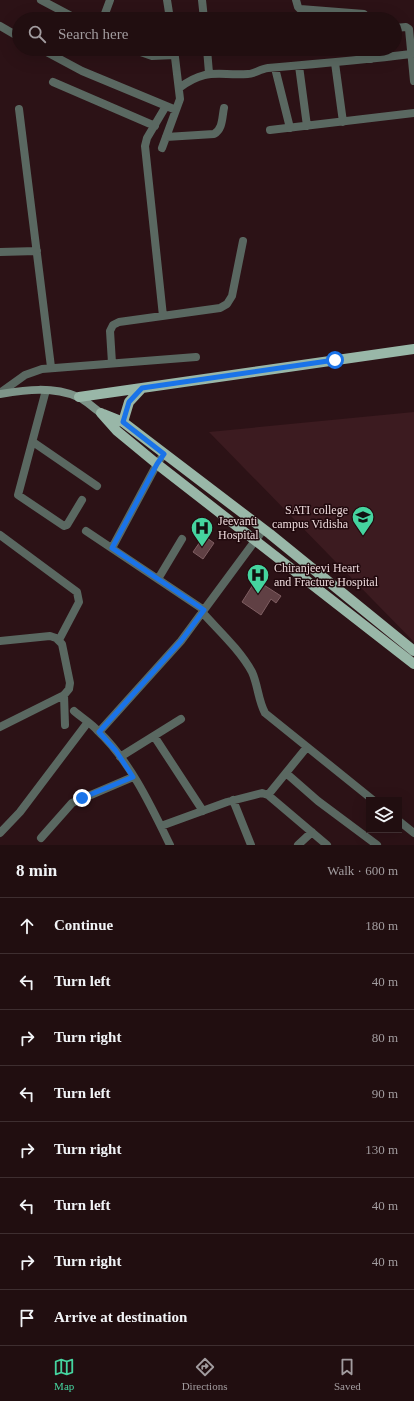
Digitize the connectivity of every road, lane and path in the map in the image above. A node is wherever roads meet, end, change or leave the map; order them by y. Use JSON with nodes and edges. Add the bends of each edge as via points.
{"nodes":[{"id":1,"x":41,"y":0,"type":"edge"},
{"id":2,"x":110,"y":0,"type":"edge"},
{"id":3,"x":167,"y":0,"type":"edge"},
{"id":4,"x":202,"y":0,"type":"edge"},
{"id":5,"x":296,"y":0,"type":"edge"},
{"id":6,"x":64,"y":12,"type":"edge"},
{"id":7,"x":106,"y":12,"type":"edge"},
{"id":8,"x":169,"y":12,"type":"edge"},
{"id":9,"x":203,"y":12,"type":"edge"},
{"id":10,"x":338,"y":12,"type":"edge"},
{"id":11,"x":0,"y":26,"type":"edge"},
{"id":12,"x":402,"y":27,"type":"edge"},
{"id":13,"x":12,"y":33,"type":"edge"},
{"id":14,"x":411,"y":54,"type":"junction"},
{"id":15,"x":402,"y":55,"type":"edge"},
{"id":16,"x":54,"y":56,"type":"edge"},
{"id":17,"x":175,"y":56,"type":"edge"},
{"id":18,"x":208,"y":56,"type":"edge"},
{"id":19,"x":371,"y":56,"type":"edge"},
{"id":20,"x":395,"y":56,"type":"edge"},
{"id":21,"x":371,"y":59,"type":"junction"},
{"id":22,"x":335,"y":63,"type":"junction"},
{"id":23,"x":299,"y":66,"type":"junction"},
{"id":24,"x":275,"y":68,"type":"junction"},
{"id":25,"x":209,"y":73,"type":"junction"},
{"id":26,"x":414,"y":81,"type":"edge"},
{"id":27,"x":53,"y":82,"type":"dead end"},
{"id":28,"x":179,"y":88,"type":"junction"},
{"id":29,"x":166,"y":106,"type":"junction"},
{"id":30,"x":19,"y":108,"type":"dead end"},
{"id":31,"x":224,"y":108,"type":"dead end"},
{"id":32,"x":176,"y":110,"type":"junction"},
{"id":33,"x":414,"y":113,"type":"edge"},
{"id":34,"x":343,"y":122,"type":"junction"},
{"id":35,"x":155,"y":126,"type":"junction"},
{"id":36,"x":307,"y":126,"type":"junction"},
{"id":37,"x":290,"y":128,"type":"junction"},
{"id":38,"x":270,"y":130,"type":"dead end"},
{"id":39,"x":166,"y":137,"type":"junction"},
{"id":40,"x":162,"y":148,"type":"dead end"},
{"id":41,"x":242,"y":240,"type":"dead end"},
{"id":42,"x":0,"y":252,"type":"edge"},
{"id":43,"x":37,"y":252,"type":"junction"},
{"id":44,"x":163,"y":316,"type":"junction"},
{"id":45,"x":414,"y":349,"type":"edge"},
{"id":46,"x":196,"y":357,"type":"dead end"},
{"id":47,"x":112,"y":362,"type":"junction"},
{"id":48,"x":51,"y":368,"type":"junction"},
{"id":49,"x":142,"y":388,"type":"junction"},
{"id":50,"x":46,"y":390,"type":"junction"},
{"id":51,"x":0,"y":394,"type":"edge"},
{"id":52,"x":79,"y":397,"type":"junction"},
{"id":53,"x":101,"y":413,"type":"junction"},
{"id":54,"x":123,"y":422,"type":"junction"},
{"id":55,"x":33,"y":442,"type":"junction"},
{"id":56,"x":164,"y":454,"type":"junction"},
{"id":57,"x":157,"y":464,"type":"junction"},
{"id":58,"x":97,"y":486,"type":"dead end"},
{"id":59,"x":82,"y":500,"type":"dead end"},
{"id":60,"x":263,"y":530,"type":"junction"},
{"id":61,"x":86,"y":531,"type":"dead end"},
{"id":62,"x":0,"y":535,"type":"edge"},
{"id":63,"x":182,"y":540,"type":"dead end"},
{"id":64,"x":254,"y":542,"type":"junction"},
{"id":65,"x":112,"y":548,"type":"junction"},
{"id":66,"x":158,"y":579,"type":"junction"},
{"id":67,"x":203,"y":611,"type":"junction"},
{"id":68,"x":0,"y":640,"type":"edge"},
{"id":69,"x":59,"y":640,"type":"junction"},
{"id":70,"x":414,"y":651,"type":"edge"},
{"id":71,"x":414,"y":664,"type":"edge"},
{"id":72,"x":64,"y":695,"type":"junction"},
{"id":73,"x":74,"y":711,"type":"dead end"},
{"id":74,"x":181,"y":720,"type":"dead end"},
{"id":75,"x":88,"y":722,"type":"junction"},
{"id":76,"x":65,"y":725,"type":"dead end"},
{"id":77,"x":0,"y":727,"type":"edge"},
{"id":78,"x":99,"y":732,"type":"junction"},
{"id":79,"x":154,"y":736,"type":"junction"},
{"id":80,"x":307,"y":747,"type":"junction"},
{"id":81,"x":120,"y":757,"type":"junction"},
{"id":82,"x":286,"y":773,"type":"junction"},
{"id":83,"x":133,"y":777,"type":"junction"},
{"id":84,"x":268,"y":795,"type":"junction"},
{"id":85,"x":369,"y":797,"type":"edge"},
{"id":86,"x":233,"y":800,"type":"junction"},
{"id":87,"x":203,"y":811,"type":"junction"},
{"id":88,"x":402,"y":823,"type":"edge"},
{"id":89,"x":161,"y":826,"type":"junction"},
{"id":90,"x":312,"y":832,"type":"junction"},
{"id":91,"x":0,"y":833,"type":"edge"},
{"id":92,"x":414,"y":833,"type":"edge"},
{"id":93,"x":41,"y":838,"type":"dead end"},
{"id":94,"x":170,"y":845,"type":"edge"},
{"id":95,"x":251,"y":845,"type":"edge"},
{"id":96,"x":298,"y":845,"type":"edge"},
{"id":97,"x":327,"y":845,"type":"edge"},
{"id":98,"x":377,"y":845,"type":"edge"}],
"edges":[{"from":1,"to":6,"type":"street"},
{"from":2,"to":7,"type":"street"},
{"from":3,"to":8,"type":"street"},
{"from":4,"to":9,"type":"street"},
{"from":5,"to":10,"type":"street","via":[[300,9]]},
{"from":11,"to":13,"type":"street"},
{"from":12,"to":14,"type":"street","via":[[409,29]]},
{"from":14,"to":15,"type":"street"},
{"from":14,"to":26,"type":"street"},
{"from":16,"to":29,"type":"street","via":[[82,71]]},
{"from":17,"to":28,"type":"street"},
{"from":18,"to":25,"type":"street"},
{"from":19,"to":21,"type":"street"},
{"from":20,"to":21,"type":"street"},
{"from":21,"to":22,"type":"street"},
{"from":22,"to":23,"type":"street"},
{"from":22,"to":34,"type":"street"},
{"from":23,"to":24,"type":"street"},
{"from":23,"to":36,"type":"street"},
{"from":24,"to":25,"type":"street","via":[[259,69],[250,74]]},
{"from":24,"to":37,"type":"street"},
{"from":25,"to":28,"type":"street","via":[[200,75]]},
{"from":27,"to":35,"type":"street"},
{"from":28,"to":32,"type":"street","via":[[180,99]]},
{"from":29,"to":32,"type":"street"},
{"from":29,"to":35,"type":"street"},
{"from":30,"to":43,"type":"street"},
{"from":31,"to":39,"type":"street","via":[[221,126],[214,134]]},
{"from":32,"to":39,"type":"street"},
{"from":33,"to":34,"type":"street"},
{"from":34,"to":36,"type":"street"},
{"from":35,"to":44,"type":"street","via":[[145,146]]},
{"from":36,"to":37,"type":"street"},
{"from":37,"to":38,"type":"street"},
{"from":39,"to":40,"type":"street"},
{"from":41,"to":44,"type":"street","via":[[232,296],[227,304],[220,308]]},
{"from":42,"to":43,"type":"street"},
{"from":43,"to":48,"type":"street"},
{"from":44,"to":47,"type":"street","via":[[113,325],[110,331]]},
{"from":45,"to":49,"type":"main road"},
{"from":46,"to":47,"type":"street"},
{"from":47,"to":48,"type":"street"},
{"from":48,"to":51,"type":"street","via":[[25,375]]},
{"from":49,"to":52,"type":"main road"},
{"from":49,"to":54,"type":"main road","via":[[129,402]]},
{"from":50,"to":51,"type":"main road","via":[[34,389]]},
{"from":50,"to":52,"type":"main road","via":[[61,391]]},
{"from":50,"to":55,"type":"street"},
{"from":52,"to":53,"type":"main road"},
{"from":53,"to":54,"type":"main road"},
{"from":53,"to":57,"type":"main road","via":[[117,431]]},
{"from":54,"to":56,"type":"main road"},
{"from":55,"to":58,"type":"street"},
{"from":55,"to":59,"type":"street","via":[[18,491],[20,497],[64,526]]},
{"from":56,"to":57,"type":"street"},
{"from":56,"to":60,"type":"main road"},
{"from":57,"to":64,"type":"main road"},
{"from":57,"to":65,"type":"street"},
{"from":60,"to":64,"type":"street"},
{"from":60,"to":70,"type":"main road"},
{"from":61,"to":65,"type":"street"},
{"from":62,"to":69,"type":"street","via":[[77,592],[79,602]]},
{"from":63,"to":66,"type":"street"},
{"from":64,"to":67,"type":"street"},
{"from":64,"to":71,"type":"main road"},
{"from":65,"to":66,"type":"street"},
{"from":66,"to":67,"type":"street"},
{"from":67,"to":78,"type":"street","via":[[181,641]]},
{"from":67,"to":80,"type":"street","via":[[248,666],[265,713]]},
{"from":68,"to":69,"type":"street","via":[[50,636]]},
{"from":69,"to":72,"type":"street","via":[[70,683]]},
{"from":72,"to":76,"type":"street"},
{"from":72,"to":77,"type":"street"},
{"from":73,"to":75,"type":"street"},
{"from":74,"to":79,"type":"street"},
{"from":75,"to":78,"type":"street"},
{"from":75,"to":91,"type":"street","via":[[20,812]]},
{"from":78,"to":81,"type":"street"},
{"from":79,"to":81,"type":"street"},
{"from":79,"to":87,"type":"street"},
{"from":80,"to":82,"type":"street"},
{"from":80,"to":85,"type":"street"},
{"from":81,"to":83,"type":"street"},
{"from":82,"to":84,"type":"street"},
{"from":82,"to":98,"type":"street","via":[[318,801]]},
{"from":83,"to":89,"type":"street"},
{"from":83,"to":93,"type":"street","via":[[72,803]]},
{"from":84,"to":86,"type":"street","via":[[262,793]]},
{"from":84,"to":90,"type":"street"},
{"from":86,"to":87,"type":"street"},
{"from":86,"to":95,"type":"street"},
{"from":87,"to":89,"type":"street"},
{"from":88,"to":92,"type":"street"},
{"from":89,"to":94,"type":"street"},
{"from":90,"to":96,"type":"street"},
{"from":90,"to":97,"type":"street"}]}
